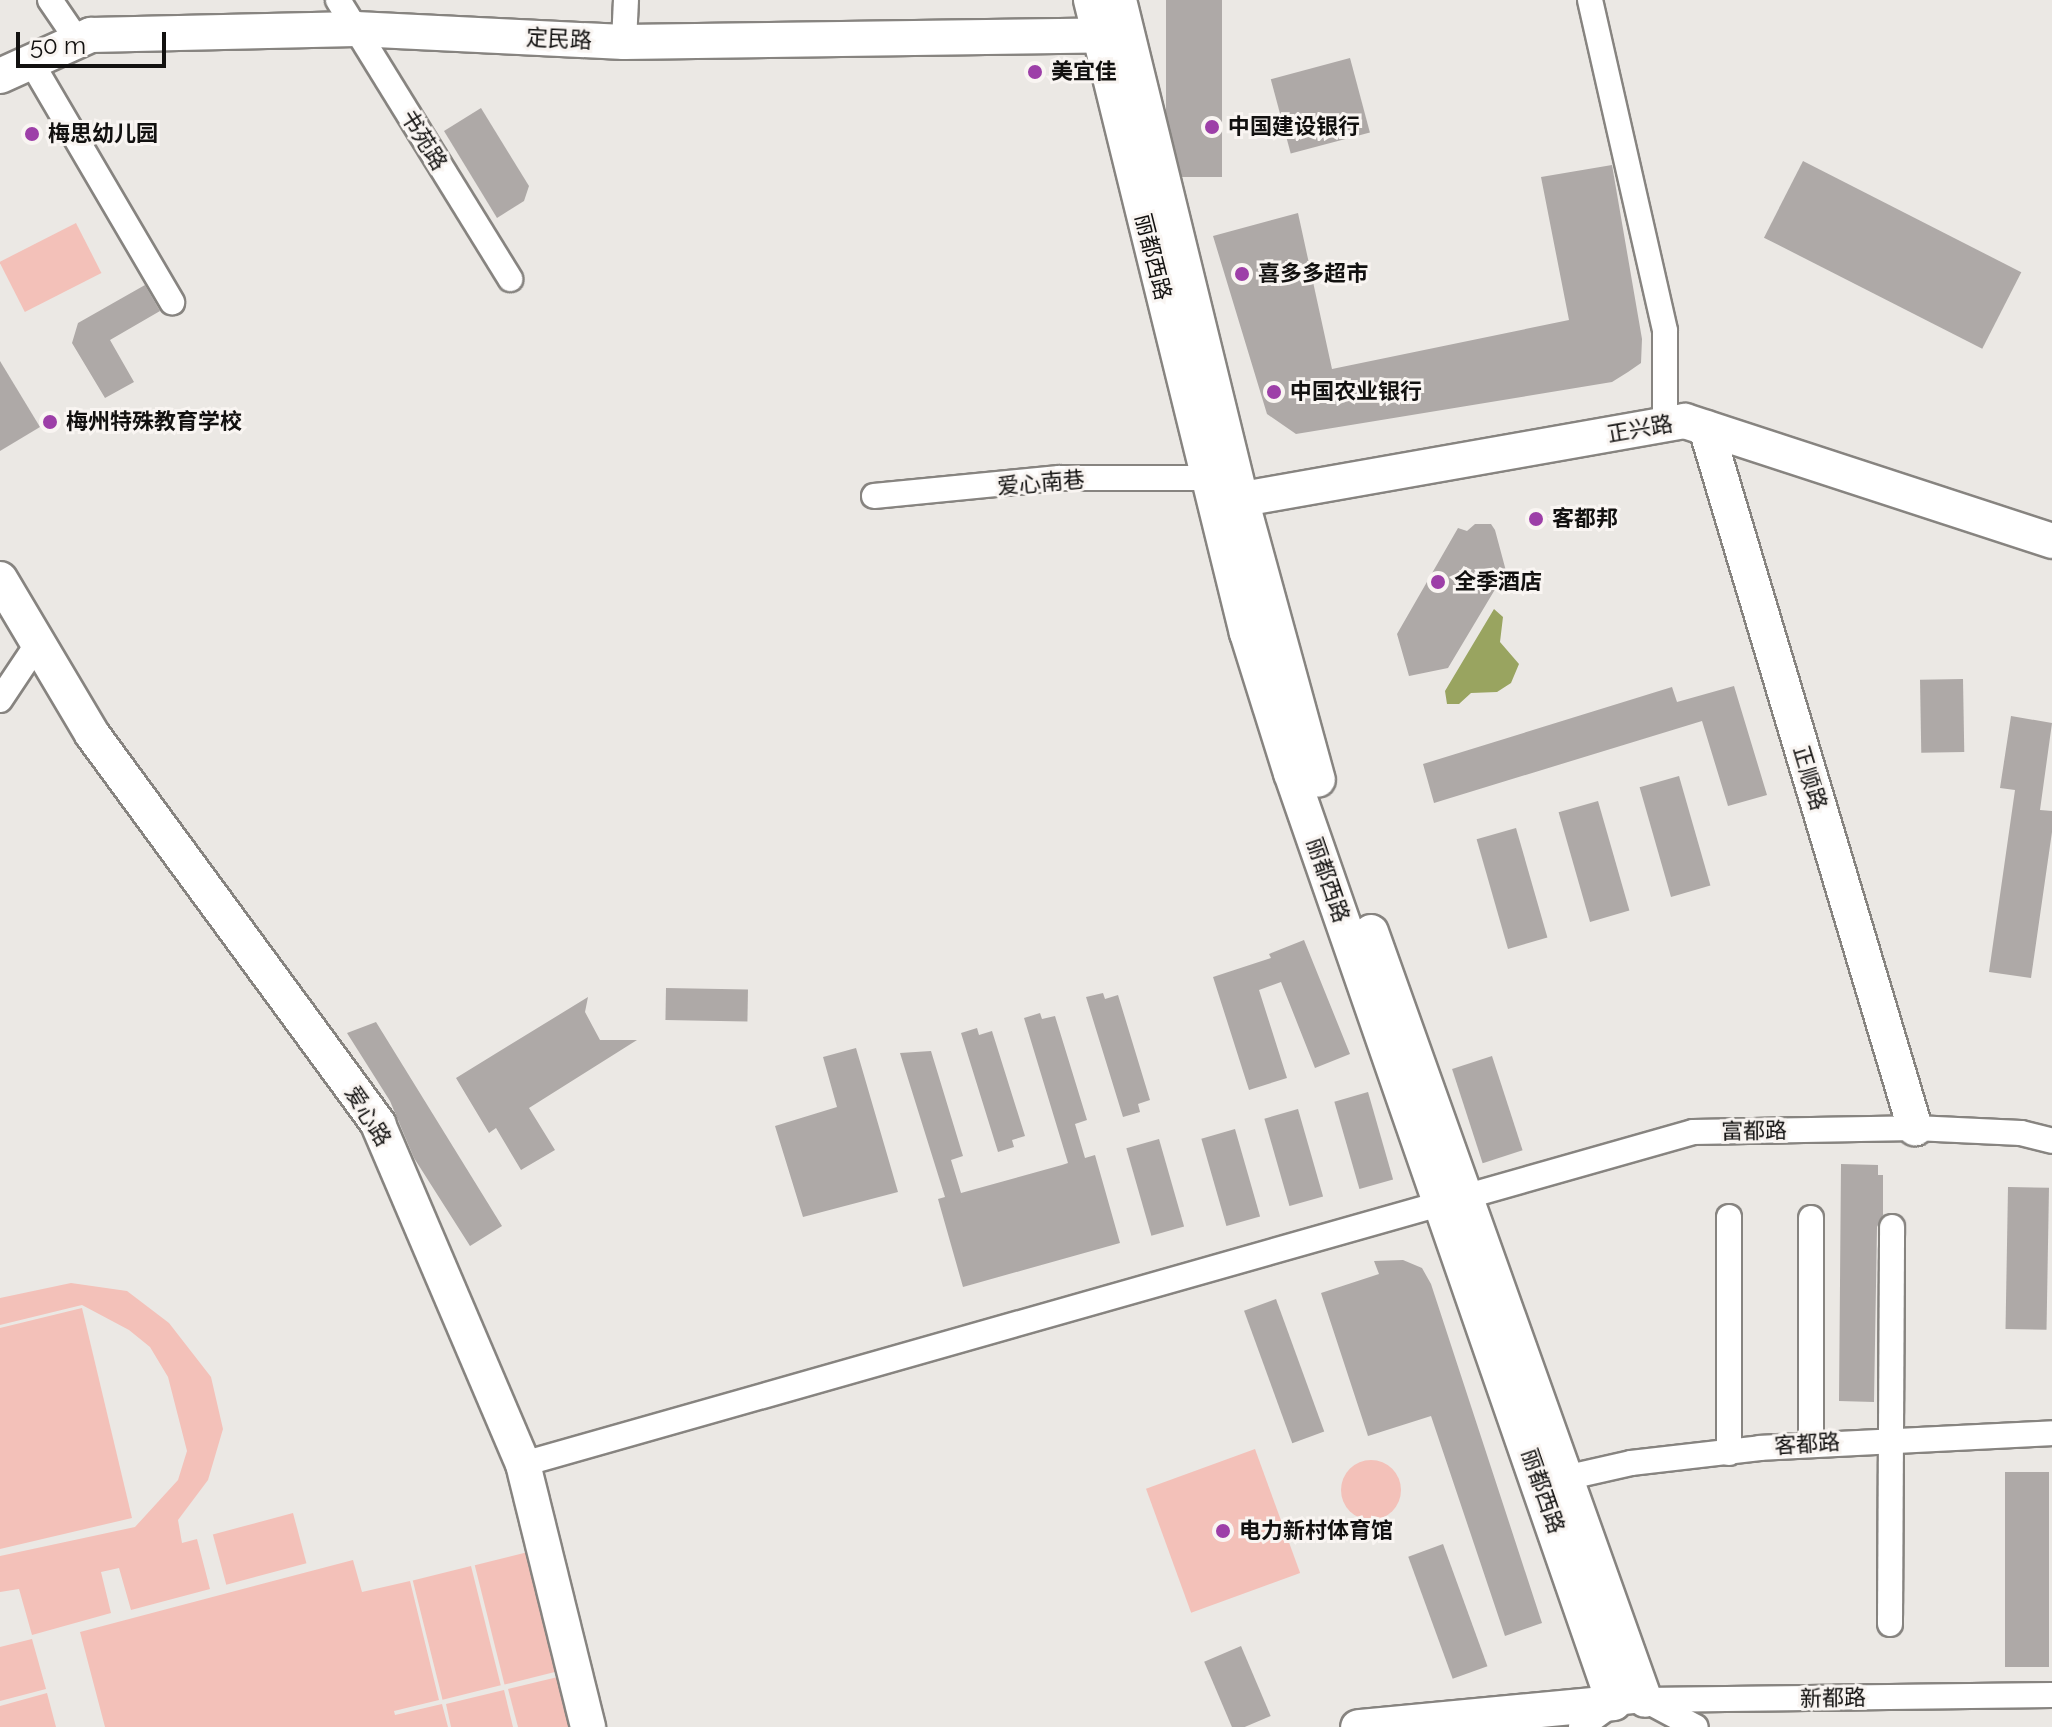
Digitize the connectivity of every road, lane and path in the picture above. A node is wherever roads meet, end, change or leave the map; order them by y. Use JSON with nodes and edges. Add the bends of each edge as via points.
{"nodes":[{"id":1,"x":50,"y":0,"type":"edge"},
{"id":2,"x":338,"y":0,"type":"edge"},
{"id":3,"x":626,"y":0,"type":"edge"},
{"id":4,"x":1091,"y":0,"type":"edge"},
{"id":5,"x":1119,"y":0,"type":"edge"},
{"id":6,"x":1590,"y":0,"type":"edge"},
{"id":7,"x":356,"y":29,"type":"junction"},
{"id":8,"x":1112,"y":36,"type":"junction"},
{"id":9,"x":78,"y":41,"type":"junction"},
{"id":10,"x":624,"y":42,"type":"junction"},
{"id":11,"x":30,"y":60,"type":"junction"},
{"id":12,"x":0,"y":76,"type":"edge"},
{"id":13,"x":510,"y":279,"type":"dead end"},
{"id":14,"x":172,"y":302,"type":"dead end"},
{"id":15,"x":1665,"y":425,"type":"junction"},
{"id":16,"x":1706,"y":428,"type":"junction"},
{"id":17,"x":1222,"y":494,"type":"junction"},
{"id":18,"x":874,"y":496,"type":"dead end"},
{"id":19,"x":2052,"y":541,"type":"edge"},
{"id":20,"x":0,"y":579,"type":"edge"},
{"id":21,"x":38,"y":643,"type":"junction"},
{"id":22,"x":0,"y":700,"type":"edge"},
{"id":23,"x":1915,"y":1128,"type":"junction"},
{"id":24,"x":2052,"y":1141,"type":"edge"},
{"id":25,"x":1453,"y":1204,"type":"junction"},
{"id":26,"x":1729,"y":1217,"type":"dead end"},
{"id":27,"x":1811,"y":1218,"type":"dead end"},
{"id":28,"x":1892,"y":1227,"type":"dead end"},
{"id":29,"x":2052,"y":1433,"type":"edge"},
{"id":30,"x":1891,"y":1439,"type":"junction"},
{"id":31,"x":1811,"y":1443,"type":"junction"},
{"id":32,"x":1729,"y":1453,"type":"junction"},
{"id":33,"x":523,"y":1464,"type":"junction"},
{"id":34,"x":1565,"y":1478,"type":"junction"},
{"id":35,"x":1890,"y":1624,"type":"dead end"},
{"id":36,"x":2052,"y":1695,"type":"edge"},
{"id":37,"x":1629,"y":1702,"type":"junction"},
{"id":38,"x":588,"y":1727,"type":"edge"},
{"id":39,"x":1358,"y":1727,"type":"edge"},
{"id":40,"x":1581,"y":1727,"type":"edge"},
{"id":41,"x":1696,"y":1727,"type":"edge"}],
"edges":[{"from":1,"to":9,"type":"street"},
{"from":2,"to":7,"type":"street","name":"书苑路"},
{"from":3,"to":10,"type":"street"},
{"from":4,"to":8,"type":"street","name":"丽都西路"},
{"from":5,"to":8,"type":"street","name":"丽都西路"},
{"from":6,"to":15,"type":"street","via":[[1665,331]]},
{"from":7,"to":9,"type":"street","name":"定民路","via":[[91,35]]},
{"from":7,"to":10,"type":"street","name":"定民路"},
{"from":7,"to":13,"type":"street","name":"书苑路"},
{"from":8,"to":10,"type":"street","name":"定民路"},
{"from":8,"to":17,"type":"street","name":"丽都西路"},
{"from":9,"to":11,"type":"street","name":"定民路"},
{"from":11,"to":12,"type":"street","name":"定民路"},
{"from":11,"to":14,"type":"street"},
{"from":15,"to":16,"type":"street","name":"正兴路","via":[[1685,421]]},
{"from":15,"to":17,"type":"street","name":"正兴路"},
{"from":16,"to":19,"type":"street","name":"正兴路"},
{"from":16,"to":23,"type":"street","name":"正顺路"},
{"from":17,"to":18,"type":"street","name":"爱心南巷","via":[[1059,478]]},
{"from":17,"to":25,"type":"street","name":"丽都西路","via":[[1247,633],[1291,773]]},
{"from":20,"to":21,"type":"street","name":"爱心路"},
{"from":21,"to":22,"type":"street"},
{"from":21,"to":33,"type":"street","name":"爱心路","via":[[92,734],[378,1124]]},
{"from":23,"to":24,"type":"street","name":"富都路","via":[[2021,1133]]},
{"from":23,"to":25,"type":"street","name":"富都路","via":[[1693,1132]]},
{"from":25,"to":33,"type":"street","name":"富都路"},
{"from":25,"to":34,"type":"street","name":"丽都西路"},
{"from":25,"to":37,"type":"street","name":"丽都西路","via":[[1542,1484]]},
{"from":26,"to":32,"type":"street"},
{"from":27,"to":31,"type":"street"},
{"from":28,"to":30,"type":"street"},
{"from":29,"to":30,"type":"street","name":"客都路"},
{"from":30,"to":31,"type":"street","name":"客都路"},
{"from":30,"to":35,"type":"street"},
{"from":31,"to":32,"type":"street","name":"客都路"},
{"from":32,"to":34,"type":"street","name":"客都路","via":[[1631,1463]]},
{"from":33,"to":38,"type":"street","name":"爱心路"},
{"from":34,"to":37,"type":"street","name":"丽都西路"},
{"from":36,"to":37,"type":"street","name":"新都路"},
{"from":37,"to":39,"type":"street"},
{"from":37,"to":40,"type":"street"},
{"from":37,"to":41,"type":"street"}]}
